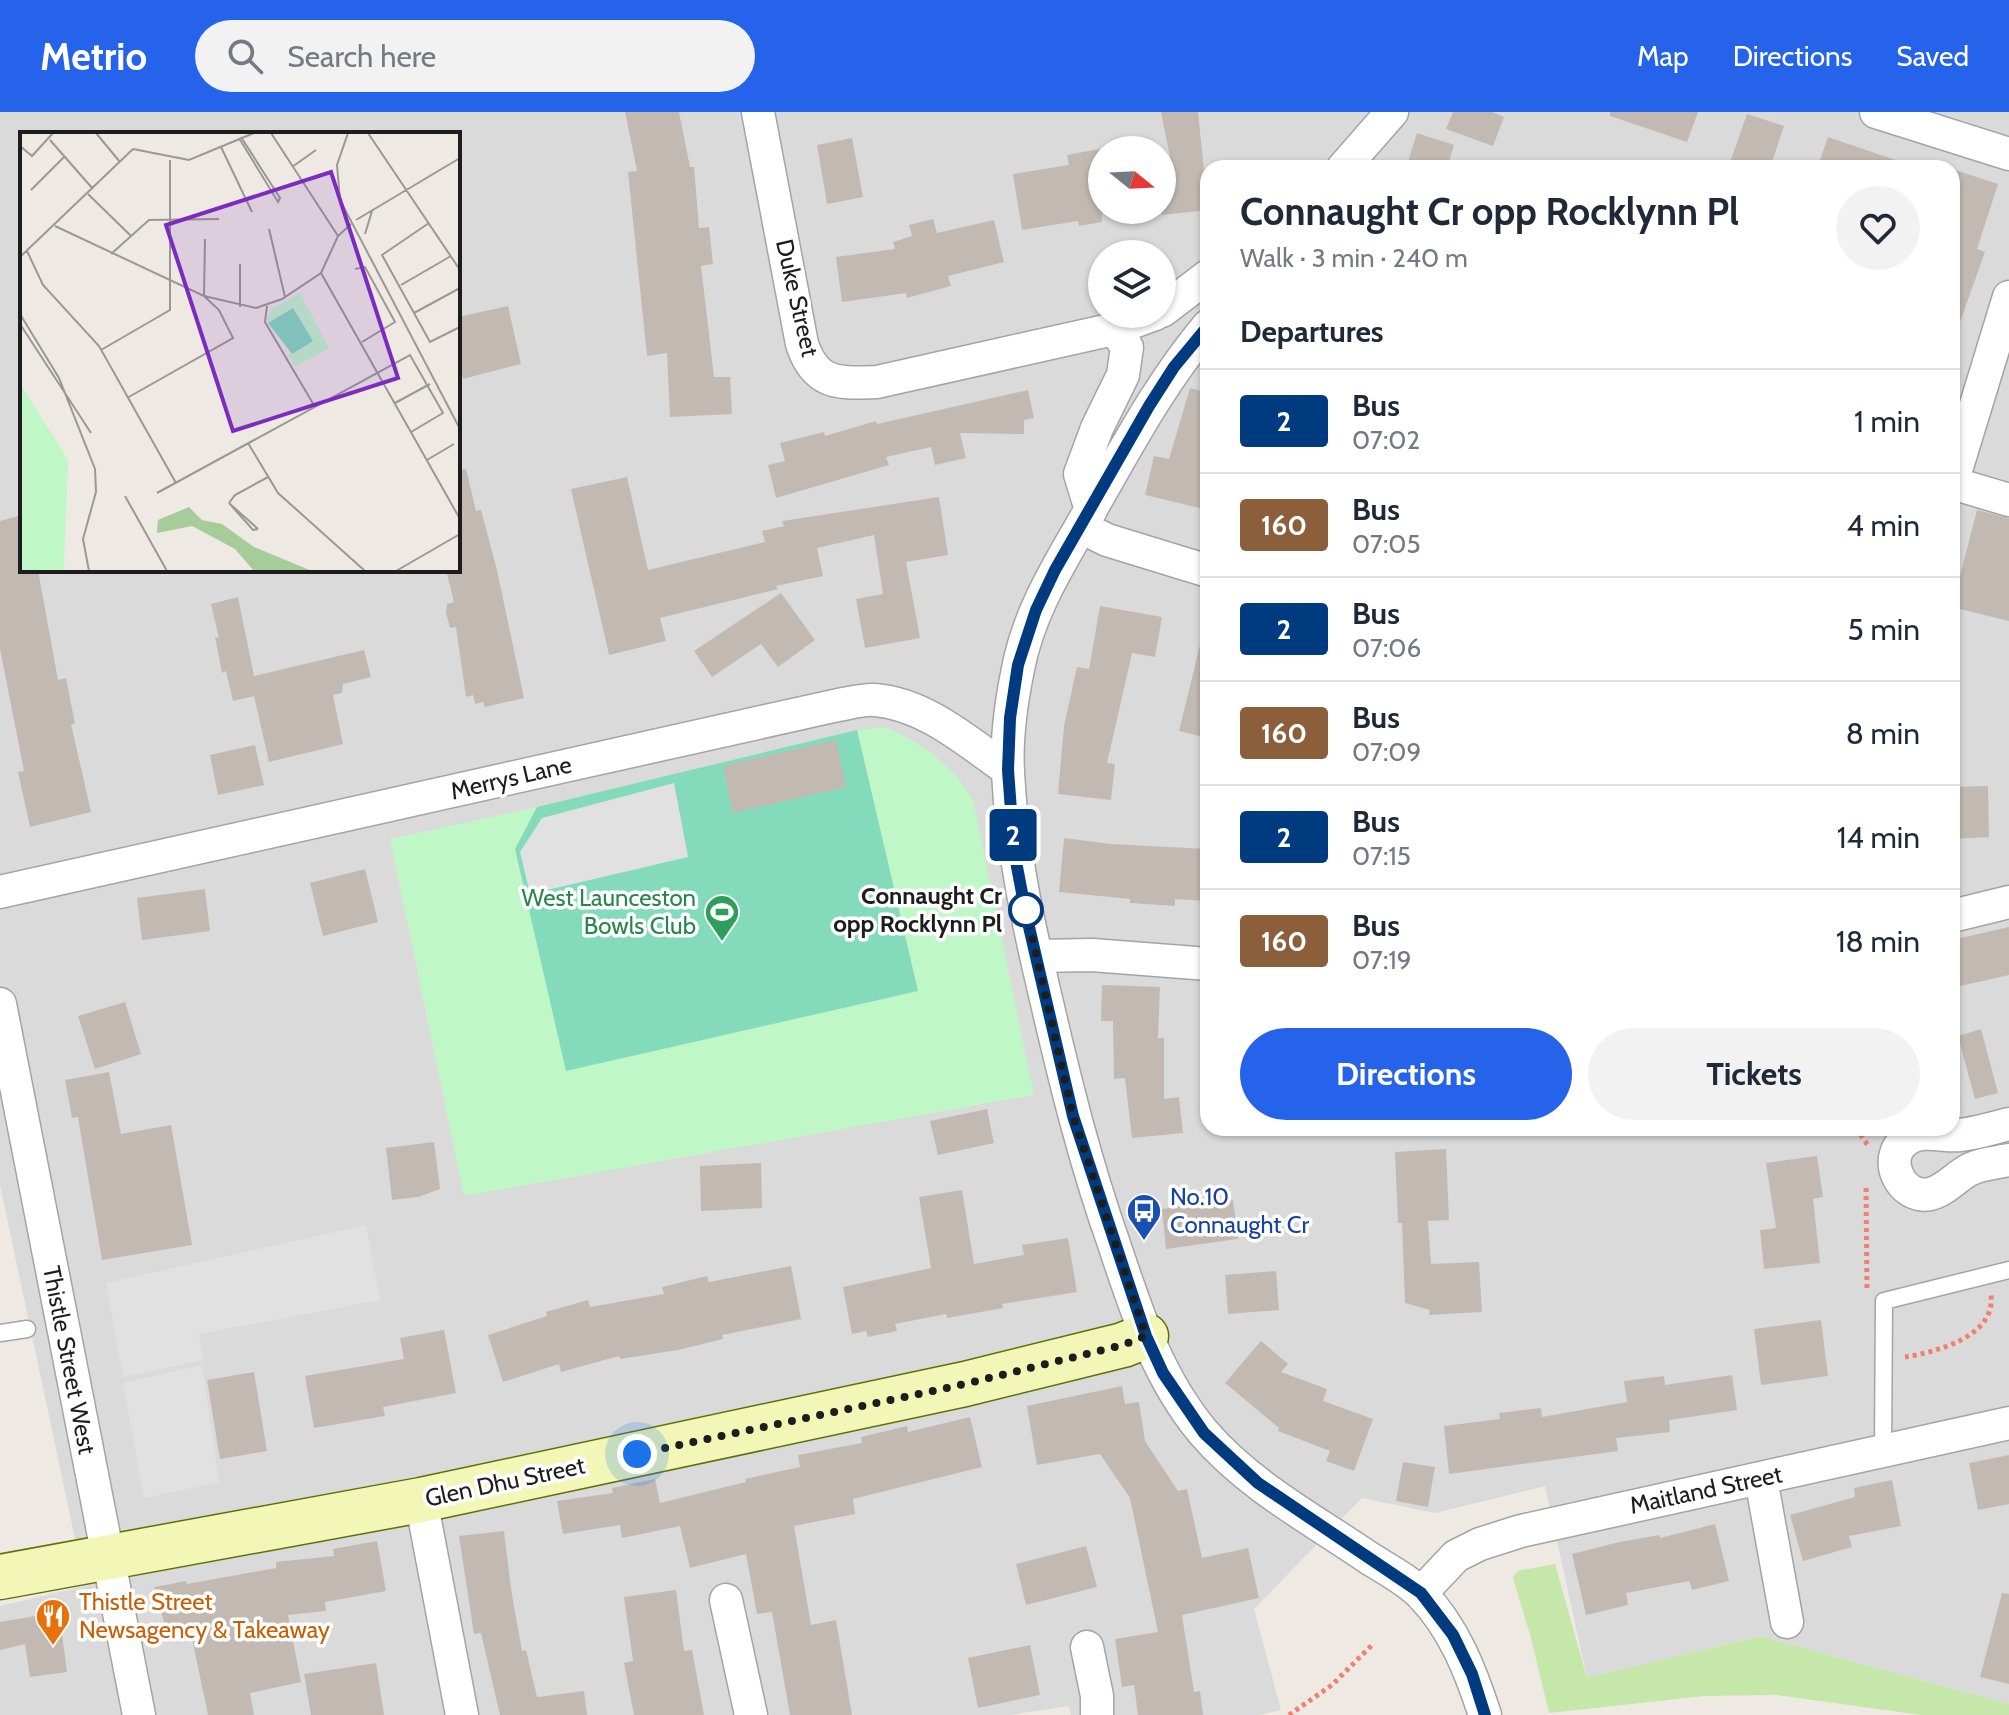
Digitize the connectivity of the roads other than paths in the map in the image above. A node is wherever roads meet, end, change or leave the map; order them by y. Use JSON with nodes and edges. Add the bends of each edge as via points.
{"nodes":[{"id":1,"x":758,"y":112,"type":"edge"},
{"id":2,"x":1392,"y":112,"type":"edge"},
{"id":3,"x":1876,"y":112,"type":"edge"},
{"id":4,"x":2009,"y":154,"type":"edge"},
{"id":5,"x":1350,"y":160,"type":"edge"},
{"id":6,"x":1200,"y":282,"type":"edge"},
{"id":7,"x":2009,"y":297,"type":"edge"},
{"id":8,"x":1176,"y":300,"type":"edge"},
{"id":9,"x":1114,"y":329,"type":"joint"},
{"id":10,"x":1200,"y":336,"type":"edge"},
{"id":11,"x":1960,"y":457,"type":"edge"},
{"id":12,"x":1960,"y":485,"type":"edge"},
{"id":13,"x":2009,"y":500,"type":"edge"},
{"id":14,"x":1086,"y":518,"type":"junction"},
{"id":15,"x":1200,"y":569,"type":"edge"},
{"id":16,"x":1008,"y":770,"type":"junction"},
{"id":17,"x":0,"y":892,"type":"edge"},
{"id":18,"x":2009,"y":902,"type":"edge"},
{"id":19,"x":1960,"y":914,"type":"edge"},
{"id":20,"x":1036,"y":956,"type":"junction"},
{"id":21,"x":1200,"y":963,"type":"edge"},
{"id":22,"x":0,"y":1004,"type":"edge"},
{"id":23,"x":2009,"y":1124,"type":"edge"},
{"id":24,"x":1960,"y":1134,"type":"edge"},
{"id":25,"x":1916,"y":1136,"type":"edge"},
{"id":26,"x":2009,"y":1160,"type":"edge"},
{"id":27,"x":2009,"y":1270,"type":"edge"},
{"id":28,"x":27,"y":1329,"type":"dead end"},
{"id":29,"x":0,"y":1333,"type":"edge"},
{"id":30,"x":1146,"y":1336,"type":"junction"},
{"id":31,"x":2009,"y":1423,"type":"edge"},
{"id":32,"x":1883,"y":1451,"type":"junction"},
{"id":33,"x":1761,"y":1479,"type":"junction"},
{"id":34,"x":421,"y":1500,"type":"junction"},
{"id":35,"x":108,"y":1557,"type":"junction"},
{"id":36,"x":0,"y":1577,"type":"edge"},
{"id":37,"x":1421,"y":1593,"type":"junction"},
{"id":38,"x":726,"y":1600,"type":"dead end"},
{"id":39,"x":1787,"y":1622,"type":"dead end"},
{"id":40,"x":1087,"y":1647,"type":"dead end"},
{"id":41,"x":139,"y":1715,"type":"edge"},
{"id":42,"x":462,"y":1715,"type":"edge"},
{"id":43,"x":751,"y":1715,"type":"edge"},
{"id":44,"x":1097,"y":1715,"type":"edge"},
{"id":45,"x":1485,"y":1715,"type":"edge"}],
"edges":[{"from":1,"to":9,"type":"street","name":"Duke Street","via":[[802,344],[822,378],[877,382]]},
{"from":2,"to":5,"type":"street"},
{"from":3,"to":4,"type":"street"},
{"from":6,"to":8,"type":"street"},
{"from":7,"to":11,"type":"street"},
{"from":9,"to":14,"type":"street","via":[[1127,347],[1123,375],[1080,474]]},
{"from":10,"to":14,"type":"street","via":[[1149,406]]},
{"from":12,"to":13,"type":"street"},
{"from":14,"to":15,"type":"street","via":[[1107,540]]},
{"from":14,"to":16,"type":"street","via":[[1036,610],[1018,665]]},
{"from":16,"to":17,"type":"street","name":"Merrys Lane","via":[[924,714],[871,699]]},
{"from":16,"to":20,"type":"street","via":[[1014,851]]},
{"from":18,"to":19,"type":"street"},
{"from":20,"to":21,"type":"street"},
{"from":20,"to":30,"type":"street","via":[[1073,1116]]},
{"from":22,"to":35,"type":"street","name":"Thistle Street West"},
{"from":23,"to":24,"type":"street"},
{"from":25,"to":26,"type":"street","via":[[1897,1150],[1894,1163],[1904,1187],[1928,1195],[1971,1168]]},
{"from":27,"to":32,"type":"lane","via":[[1884,1301]]},
{"from":28,"to":29,"type":"lane"},
{"from":30,"to":34,"type":"street","name":"Glen Dhu Street","via":[[965,1384]]},
{"from":30,"to":37,"type":"street","via":[[1185,1408],[1223,1453],[1258,1483]]},
{"from":31,"to":32,"type":"street","name":"Maitland Street"},
{"from":32,"to":33,"type":"street","name":"Maitland Street"},
{"from":33,"to":37,"type":"street","name":"Maitland Street","via":[[1480,1544],[1456,1556]]},
{"from":33,"to":39,"type":"street"},
{"from":34,"to":35,"type":"street","name":"Glen Dhu Street"},
{"from":34,"to":42,"type":"street"},
{"from":35,"to":36,"type":"street","name":"Glen Dhu Street"},
{"from":35,"to":41,"type":"street","name":"Thistle Street West"},
{"from":37,"to":45,"type":"street","via":[[1453,1635]]},
{"from":38,"to":43,"type":"street"},
{"from":40,"to":44,"type":"street"}]}
